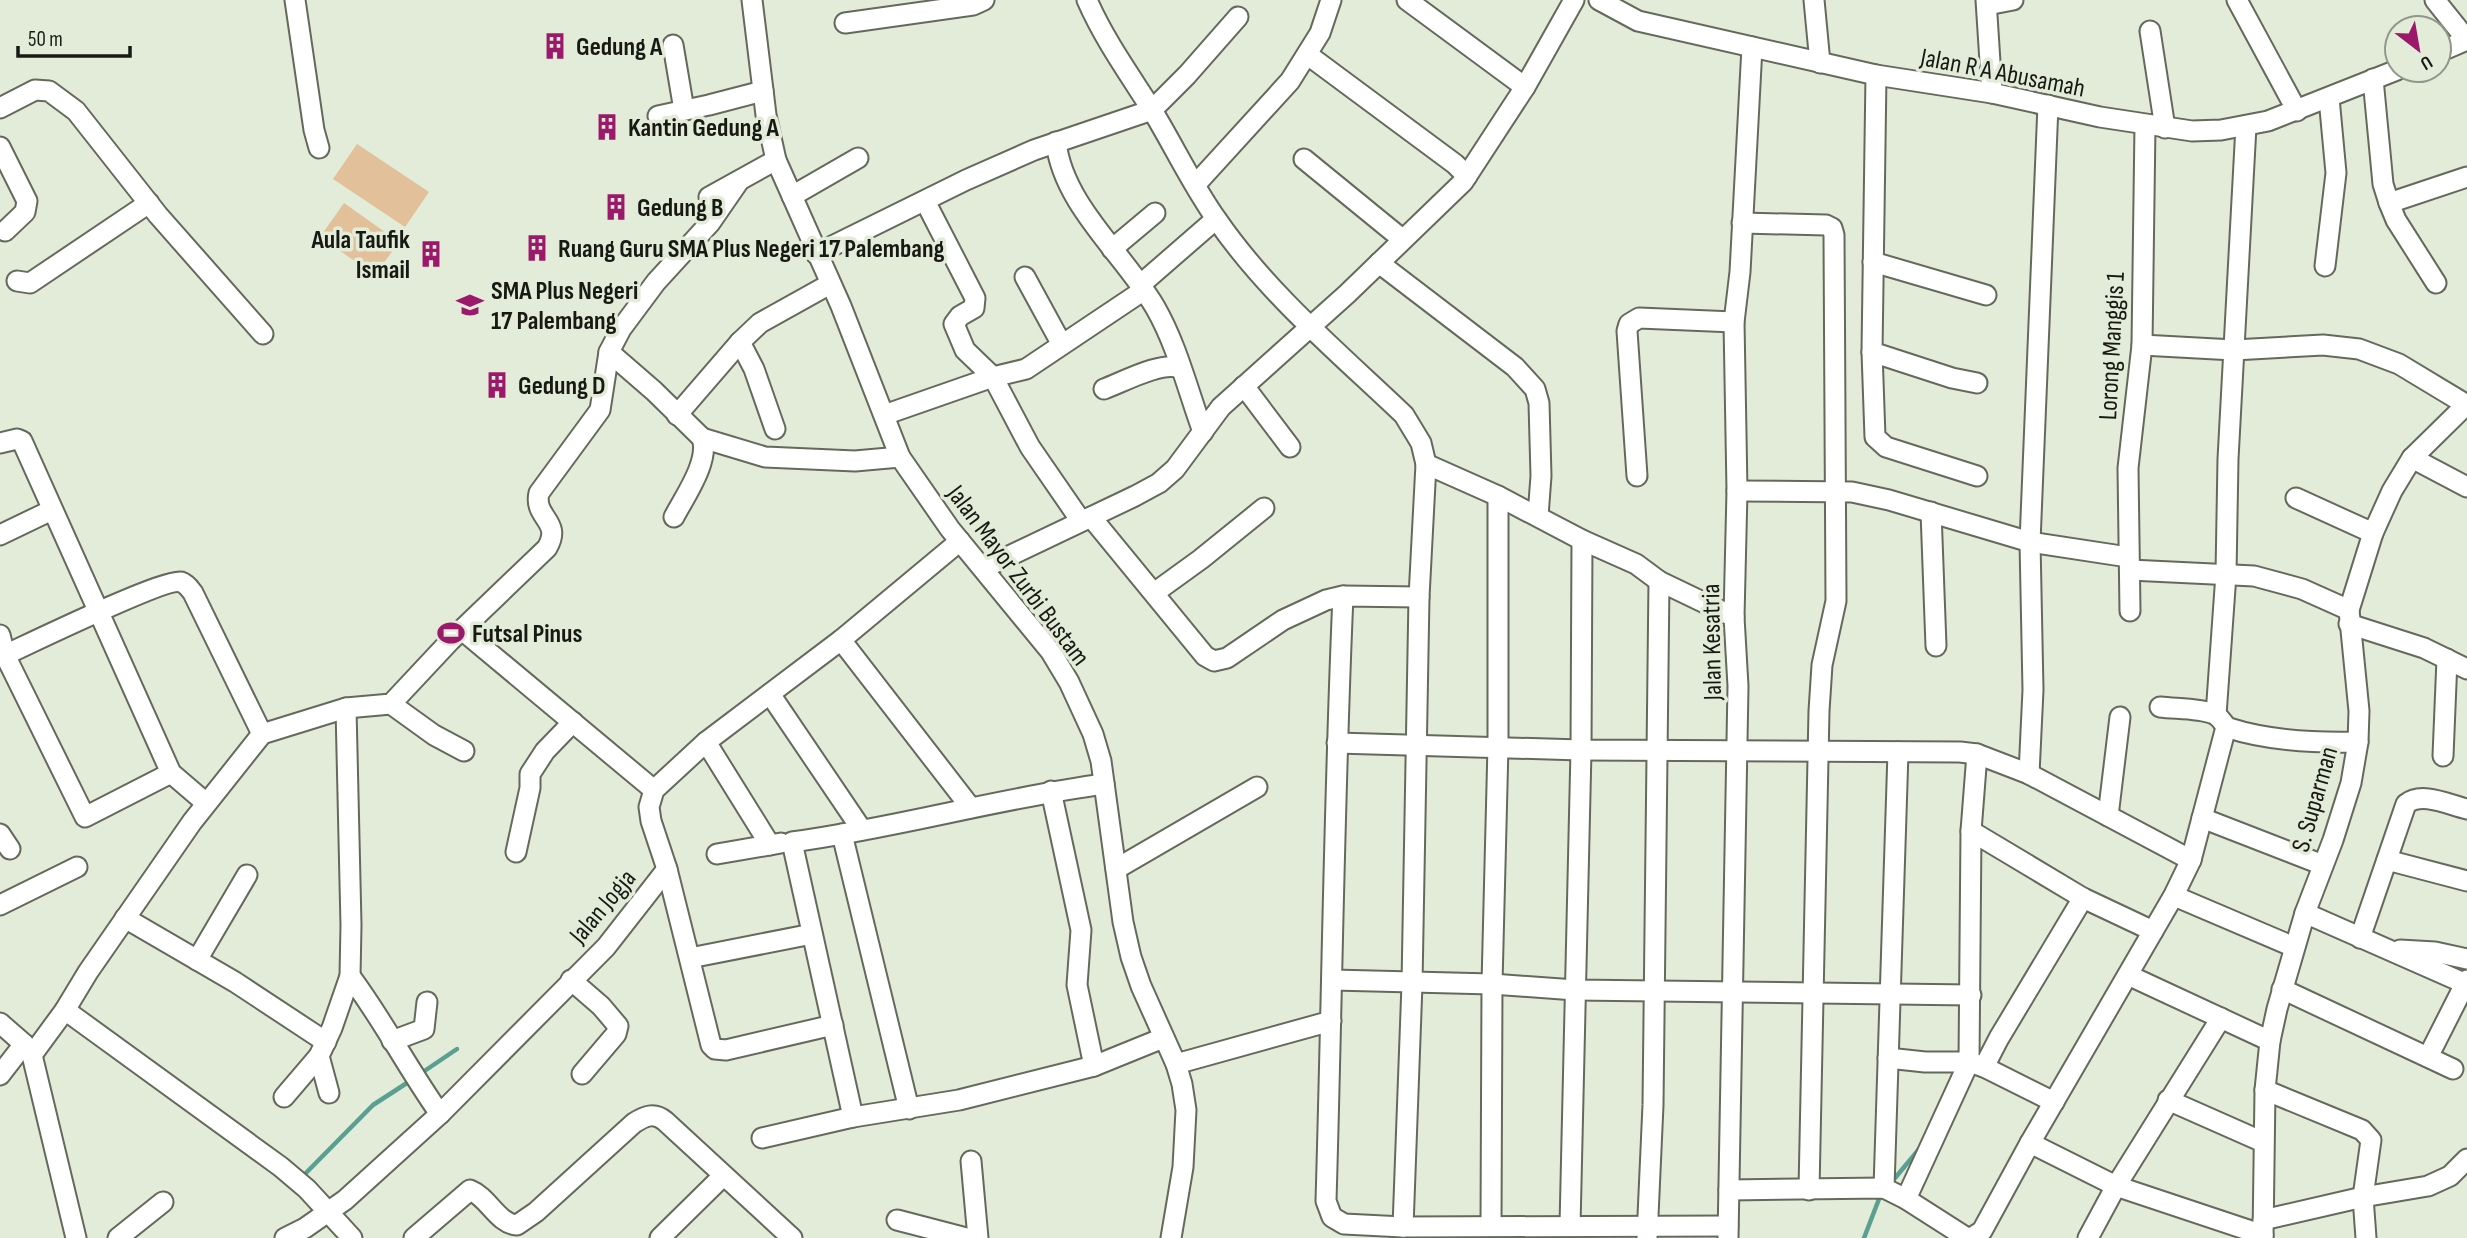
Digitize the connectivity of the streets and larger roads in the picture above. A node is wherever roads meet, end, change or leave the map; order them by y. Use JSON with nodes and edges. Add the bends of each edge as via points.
{"nodes":[{"id":1,"x":295,"y":0,"type":"edge"},
{"id":2,"x":752,"y":0,"type":"edge"},
{"id":3,"x":984,"y":0,"type":"edge"},
{"id":4,"x":1087,"y":0,"type":"edge"},
{"id":5,"x":1331,"y":0,"type":"edge"},
{"id":6,"x":1406,"y":0,"type":"edge"},
{"id":7,"x":1574,"y":0,"type":"edge"},
{"id":8,"x":1599,"y":0,"type":"edge"},
{"id":9,"x":1814,"y":0,"type":"edge"},
{"id":10,"x":2013,"y":0,"type":"edge"},
{"id":11,"x":2237,"y":0,"type":"edge"},
{"id":12,"x":2435,"y":0,"type":"edge"},
{"id":13,"x":1987,"y":3,"type":"edge"},
{"id":14,"x":1238,"y":17,"type":"dead end"},
{"id":15,"x":845,"y":23,"type":"dead end"},
{"id":16,"x":2150,"y":31,"type":"dead end"},
{"id":17,"x":2467,"y":40,"type":"edge"},
{"id":18,"x":673,"y":45,"type":"dead end"},
{"id":19,"x":1752,"y":47,"type":"junction"},
{"id":20,"x":1308,"y":55,"type":"junction"},
{"id":21,"x":1820,"y":62,"type":"junction"},
{"id":22,"x":1876,"y":75,"type":"junction"},
{"id":23,"x":2383,"y":75,"type":"edge"},
{"id":24,"x":2373,"y":79,"type":"junction"},
{"id":25,"x":1525,"y":88,"type":"junction"},
{"id":26,"x":763,"y":91,"type":"junction"},
{"id":27,"x":1992,"y":93,"type":"junction"},
{"id":28,"x":2329,"y":97,"type":"junction"},
{"id":29,"x":2048,"y":105,"type":"junction"},
{"id":30,"x":0,"y":108,"type":"edge"},
{"id":31,"x":684,"y":110,"type":"junction"},
{"id":32,"x":1152,"y":110,"type":"junction"},
{"id":33,"x":2297,"y":111,"type":"junction"},
{"id":34,"x":658,"y":116,"type":"dead end"},
{"id":35,"x":2246,"y":126,"type":"junction"},
{"id":36,"x":2155,"y":127,"type":"junction"},
{"id":37,"x":1056,"y":142,"type":"junction"},
{"id":38,"x":0,"y":146,"type":"edge"},
{"id":39,"x":318,"y":148,"type":"dead end"},
{"id":40,"x":858,"y":158,"type":"dead end"},
{"id":41,"x":1304,"y":159,"type":"dead end"},
{"id":42,"x":776,"y":160,"type":"junction"},
{"id":43,"x":1467,"y":176,"type":"junction"},
{"id":44,"x":2467,"y":177,"type":"edge"},
{"id":45,"x":739,"y":181,"type":"junction"},
{"id":46,"x":1196,"y":184,"type":"junction"},
{"id":47,"x":792,"y":196,"type":"junction"},
{"id":48,"x":709,"y":197,"type":"dead end"},
{"id":49,"x":925,"y":201,"type":"junction"},
{"id":50,"x":2389,"y":203,"type":"junction"},
{"id":51,"x":153,"y":209,"type":"junction"},
{"id":52,"x":1155,"y":213,"type":"dead end"},
{"id":53,"x":1216,"y":219,"type":"junction"},
{"id":54,"x":1742,"y":223,"type":"junction"},
{"id":55,"x":5,"y":231,"type":"dead end"},
{"id":56,"x":1402,"y":239,"type":"junction"},
{"id":57,"x":1112,"y":249,"type":"junction"},
{"id":58,"x":817,"y":254,"type":"junction"},
{"id":59,"x":1872,"y":262,"type":"junction"},
{"id":60,"x":1379,"y":264,"type":"junction"},
{"id":61,"x":2325,"y":266,"type":"dead end"},
{"id":62,"x":1025,"y":277,"type":"dead end"},
{"id":63,"x":17,"y":281,"type":"dead end"},
{"id":64,"x":2435,"y":283,"type":"dead end"},
{"id":65,"x":830,"y":284,"type":"junction"},
{"id":66,"x":1142,"y":287,"type":"junction"},
{"id":67,"x":1986,"y":295,"type":"dead end"},
{"id":68,"x":1734,"y":322,"type":"junction"},
{"id":69,"x":1310,"y":328,"type":"junction"},
{"id":70,"x":263,"y":334,"type":"dead end"},
{"id":71,"x":740,"y":342,"type":"junction"},
{"id":72,"x":1061,"y":343,"type":"junction"},
{"id":73,"x":2141,"y":345,"type":"junction"},
{"id":74,"x":2234,"y":350,"type":"junction"},
{"id":75,"x":609,"y":352,"type":"junction"},
{"id":76,"x":1872,"y":352,"type":"junction"},
{"id":77,"x":1180,"y":368,"type":"junction"},
{"id":78,"x":993,"y":377,"type":"junction"},
{"id":79,"x":1977,"y":383,"type":"dead end"},
{"id":80,"x":1244,"y":386,"type":"junction"},
{"id":81,"x":1104,"y":389,"type":"dead end"},
{"id":82,"x":2467,"y":405,"type":"edge"},
{"id":83,"x":677,"y":415,"type":"junction"},
{"id":84,"x":884,"y":415,"type":"junction"},
{"id":85,"x":775,"y":429,"type":"dead end"},
{"id":86,"x":1203,"y":432,"type":"junction"},
{"id":87,"x":702,"y":438,"type":"junction"},
{"id":88,"x":0,"y":443,"type":"edge"},
{"id":89,"x":1290,"y":447,"type":"dead end"},
{"id":90,"x":900,"y":457,"type":"junction"},
{"id":91,"x":2412,"y":458,"type":"junction"},
{"id":92,"x":1426,"y":464,"type":"junction"},
{"id":93,"x":1637,"y":476,"type":"dead end"},
{"id":94,"x":1977,"y":476,"type":"dead end"},
{"id":95,"x":2467,"y":487,"type":"edge"},
{"id":96,"x":1737,"y":491,"type":"junction"},
{"id":97,"x":1835,"y":492,"type":"junction"},
{"id":98,"x":1498,"y":496,"type":"junction"},
{"id":99,"x":2296,"y":498,"type":"dead end"},
{"id":100,"x":1264,"y":508,"type":"dead end"},
{"id":101,"x":52,"y":510,"type":"junction"},
{"id":102,"x":1931,"y":512,"type":"junction"},
{"id":103,"x":1538,"y":516,"type":"junction"},
{"id":104,"x":674,"y":517,"type":"dead end"},
{"id":105,"x":1086,"y":519,"type":"junction"},
{"id":106,"x":2373,"y":533,"type":"junction"},
{"id":107,"x":0,"y":535,"type":"edge"},
{"id":108,"x":1582,"y":540,"type":"junction"},
{"id":109,"x":960,"y":541,"type":"junction"},
{"id":110,"x":2030,"y":542,"type":"junction"},
{"id":111,"x":2129,"y":564,"type":"junction"},
{"id":112,"x":984,"y":568,"type":"junction"},
{"id":113,"x":2226,"y":574,"type":"junction"},
{"id":114,"x":1659,"y":581,"type":"junction"},
{"id":115,"x":1154,"y":593,"type":"junction"},
{"id":116,"x":1343,"y":596,"type":"junction"},
{"id":117,"x":1419,"y":597,"type":"junction"},
{"id":118,"x":2130,"y":611,"type":"dead end"},
{"id":119,"x":98,"y":613,"type":"junction"},
{"id":120,"x":1734,"y":617,"type":"junction"},
{"id":121,"x":2349,"y":617,"type":"junction"},
{"id":122,"x":462,"y":630,"type":"junction"},
{"id":123,"x":841,"y":640,"type":"junction"},
{"id":124,"x":2,"y":645,"type":"edge"},
{"id":125,"x":1936,"y":646,"type":"dead end"},
{"id":126,"x":2447,"y":659,"type":"junction"},
{"id":127,"x":2467,"y":669,"type":"edge"},
{"id":128,"x":770,"y":694,"type":"junction"},
{"id":129,"x":391,"y":704,"type":"junction"},
{"id":130,"x":2160,"y":707,"type":"dead end"},
{"id":131,"x":346,"y":708,"type":"junction"},
{"id":132,"x":2120,"y":717,"type":"dead end"},
{"id":133,"x":2220,"y":721,"type":"junction"},
{"id":134,"x":573,"y":722,"type":"junction"},
{"id":135,"x":262,"y":734,"type":"junction"},
{"id":136,"x":706,"y":742,"type":"junction"},
{"id":137,"x":2358,"y":742,"type":"junction"},
{"id":138,"x":1337,"y":743,"type":"junction"},
{"id":139,"x":1416,"y":746,"type":"junction"},
{"id":140,"x":1498,"y":746,"type":"junction"},
{"id":141,"x":1581,"y":750,"type":"junction"},
{"id":142,"x":1657,"y":750,"type":"junction"},
{"id":143,"x":464,"y":751,"type":"dead end"},
{"id":144,"x":1737,"y":751,"type":"junction"},
{"id":145,"x":1819,"y":751,"type":"junction"},
{"id":146,"x":1898,"y":752,"type":"junction"},
{"id":147,"x":1977,"y":754,"type":"junction"},
{"id":148,"x":2443,"y":756,"type":"dead end"},
{"id":149,"x":171,"y":772,"type":"junction"},
{"id":150,"x":2029,"y":774,"type":"junction"},
{"id":151,"x":1104,"y":784,"type":"junction"},
{"id":152,"x":1257,"y":787,"type":"dead end"},
{"id":153,"x":654,"y":790,"type":"junction"},
{"id":154,"x":1051,"y":791,"type":"junction"},
{"id":155,"x":206,"y":803,"type":"junction"},
{"id":156,"x":971,"y":808,"type":"junction"},
{"id":157,"x":2467,"y":809,"type":"edge"},
{"id":158,"x":2108,"y":816,"type":"junction"},
{"id":159,"x":2202,"y":818,"type":"junction"},
{"id":160,"x":862,"y":830,"type":"junction"},
{"id":161,"x":1971,"y":831,"type":"junction"},
{"id":162,"x":842,"y":834,"type":"junction"},
{"id":163,"x":792,"y":842,"type":"junction"},
{"id":164,"x":770,"y":845,"type":"junction"},
{"id":165,"x":516,"y":852,"type":"dead end"},
{"id":166,"x":717,"y":854,"type":"dead end"},
{"id":167,"x":2191,"y":860,"type":"junction"},
{"id":168,"x":2387,"y":860,"type":"junction"},
{"id":169,"x":2323,"y":865,"type":"junction"},
{"id":170,"x":77,"y":867,"type":"dead end"},
{"id":171,"x":667,"y":869,"type":"junction"},
{"id":172,"x":1116,"y":869,"type":"junction"},
{"id":173,"x":247,"y":875,"type":"dead end"},
{"id":174,"x":2467,"y":881,"type":"edge"},
{"id":175,"x":2083,"y":898,"type":"junction"},
{"id":176,"x":2179,"y":898,"type":"dead end"},
{"id":177,"x":0,"y":905,"type":"edge"},
{"id":178,"x":2305,"y":913,"type":"junction"},
{"id":179,"x":125,"y":918,"type":"junction"},
{"id":180,"x":2153,"y":931,"type":"junction"},
{"id":181,"x":812,"y":934,"type":"junction"},
{"id":182,"x":2360,"y":938,"type":"junction"},
{"id":183,"x":2294,"y":947,"type":"junction"},
{"id":184,"x":2385,"y":949,"type":"junction"},
{"id":185,"x":690,"y":958,"type":"junction"},
{"id":186,"x":2467,"y":959,"type":"edge"},
{"id":187,"x":197,"y":960,"type":"junction"},
{"id":188,"x":2128,"y":975,"type":"junction"},
{"id":189,"x":350,"y":976,"type":"junction"},
{"id":190,"x":571,"y":979,"type":"junction"},
{"id":191,"x":1333,"y":981,"type":"junction"},
{"id":192,"x":2465,"y":981,"type":"edge"},
{"id":193,"x":1412,"y":984,"type":"junction"},
{"id":194,"x":1492,"y":984,"type":"junction"},
{"id":195,"x":2282,"y":989,"type":"junction"},
{"id":196,"x":1575,"y":990,"type":"junction"},
{"id":197,"x":1655,"y":991,"type":"junction"},
{"id":198,"x":1733,"y":992,"type":"junction"},
{"id":199,"x":1815,"y":994,"type":"junction"},
{"id":200,"x":1891,"y":995,"type":"junction"},
{"id":201,"x":1971,"y":995,"type":"junction"},
{"id":202,"x":427,"y":1002,"type":"dead end"},
{"id":203,"x":65,"y":1010,"type":"junction"},
{"id":204,"x":2221,"y":1018,"type":"junction"},
{"id":205,"x":1331,"y":1021,"type":"junction"},
{"id":206,"x":0,"y":1023,"type":"edge"},
{"id":207,"x":833,"y":1025,"type":"junction"},
{"id":208,"x":383,"y":1037,"type":"junction"},
{"id":209,"x":1163,"y":1038,"type":"junction"},
{"id":210,"x":2270,"y":1041,"type":"junction"},
{"id":211,"x":323,"y":1049,"type":"junction"},
{"id":212,"x":28,"y":1050,"type":"junction"},
{"id":213,"x":1888,"y":1058,"type":"junction"},
{"id":214,"x":2428,"y":1058,"type":"junction"},
{"id":215,"x":1176,"y":1064,"type":"junction"},
{"id":216,"x":1977,"y":1065,"type":"junction"},
{"id":217,"x":1094,"y":1066,"type":"junction"},
{"id":218,"x":2453,"y":1069,"type":"dead end"},
{"id":219,"x":582,"y":1074,"type":"dead end"},
{"id":220,"x":0,"y":1075,"type":"edge"},
{"id":221,"x":2264,"y":1090,"type":"junction"},
{"id":222,"x":329,"y":1093,"type":"dead end"},
{"id":223,"x":284,"y":1097,"type":"dead end"},
{"id":224,"x":2168,"y":1100,"type":"junction"},
{"id":225,"x":2054,"y":1102,"type":"junction"},
{"id":226,"x":909,"y":1109,"type":"junction"},
{"id":227,"x":440,"y":1114,"type":"junction"},
{"id":228,"x":853,"y":1117,"type":"junction"},
{"id":229,"x":762,"y":1138,"type":"dead end"},
{"id":230,"x":2263,"y":1142,"type":"junction"},
{"id":231,"x":2030,"y":1143,"type":"junction"},
{"id":232,"x":2467,"y":1159,"type":"edge"},
{"id":233,"x":971,"y":1161,"type":"dead end"},
{"id":234,"x":723,"y":1176,"type":"junction"},
{"id":235,"x":2116,"y":1186,"type":"junction"},
{"id":236,"x":1884,"y":1188,"type":"junction"},
{"id":237,"x":1728,"y":1190,"type":"junction"},
{"id":238,"x":1809,"y":1190,"type":"junction"},
{"id":239,"x":2363,"y":1196,"type":"junction"},
{"id":240,"x":1906,"y":1199,"type":"junction"},
{"id":241,"x":163,"y":1202,"type":"dead end"},
{"id":242,"x":329,"y":1212,"type":"junction"},
{"id":243,"x":897,"y":1220,"type":"dead end"},
{"id":244,"x":1491,"y":1226,"type":"junction"},
{"id":245,"x":1570,"y":1226,"type":"junction"},
{"id":246,"x":1403,"y":1227,"type":"junction"},
{"id":247,"x":2263,"y":1231,"type":"edge"},
{"id":248,"x":1728,"y":1232,"type":"edge"},
{"id":249,"x":1648,"y":1233,"type":"edge"},
{"id":250,"x":76,"y":1238,"type":"edge"},
{"id":251,"x":118,"y":1238,"type":"edge"},
{"id":252,"x":285,"y":1238,"type":"edge"},
{"id":253,"x":352,"y":1238,"type":"edge"},
{"id":254,"x":414,"y":1238,"type":"edge"},
{"id":255,"x":660,"y":1238,"type":"edge"},
{"id":256,"x":792,"y":1238,"type":"edge"},
{"id":257,"x":966,"y":1238,"type":"edge"},
{"id":258,"x":978,"y":1238,"type":"edge"},
{"id":259,"x":1171,"y":1238,"type":"edge"},
{"id":260,"x":1969,"y":1238,"type":"edge"},
{"id":261,"x":2088,"y":1238,"type":"edge"},
{"id":262,"x":2366,"y":1238,"type":"edge"}],
"edges":[{"from":1,"to":39,"type":"street"},
{"from":2,"to":26,"type":"street","name":"Jalan Mayor Zurbi Bustam"},
{"from":3,"to":15,"type":"street"},
{"from":4,"to":32,"type":"street"},
{"from":5,"to":20,"type":"street"},
{"from":6,"to":25,"type":"street"},
{"from":7,"to":25,"type":"street"},
{"from":8,"to":19,"type":"street","name":"Jalan R A Abusamah","via":[[1638,21]]},
{"from":9,"to":21,"type":"street"},
{"from":10,"to":13,"type":"street"},
{"from":11,"to":33,"type":"street"},
{"from":12,"to":17,"type":"street"},
{"from":13,"to":27,"type":"street"},
{"from":14,"to":32,"type":"street"},
{"from":16,"to":36,"type":"street","name":"Lorong Manggis 1"},
{"from":18,"to":31,"type":"street"},
{"from":19,"to":21,"type":"street","name":"Jalan R A Abusamah"},
{"from":19,"to":54,"type":"street","name":"Jalan Kesatria"},
{"from":20,"to":43,"type":"street"},
{"from":20,"to":46,"type":"street"},
{"from":21,"to":22,"type":"street","name":"Jalan R A Abusamah"},
{"from":22,"to":27,"type":"street","name":"Jalan R A Abusamah"},
{"from":22,"to":59,"type":"street"},
{"from":23,"to":24,"type":"street","name":"Jalan R A Abusamah"},
{"from":24,"to":28,"type":"street","name":"Jalan R A Abusamah"},
{"from":24,"to":50,"type":"street","via":[[2383,184]]},
{"from":25,"to":43,"type":"street"},
{"from":26,"to":31,"type":"street"},
{"from":26,"to":42,"type":"street","name":"Jalan Mayor Zurbi Bustam"},
{"from":27,"to":29,"type":"street","name":"Jalan R A Abusamah"},
{"from":28,"to":33,"type":"street","name":"Jalan R A Abusamah"},
{"from":28,"to":61,"type":"street","via":[[2336,173]]},
{"from":29,"to":36,"type":"street","name":"Jalan R A Abusamah"},
{"from":29,"to":110,"type":"street"},
{"from":30,"to":51,"type":"street","via":[[34,90],[59,96]]},
{"from":31,"to":34,"type":"street"},
{"from":32,"to":37,"type":"street"},
{"from":32,"to":46,"type":"street"},
{"from":33,"to":35,"type":"street","name":"Jalan R A Abusamah"},
{"from":35,"to":36,"type":"street","name":"Jalan R A Abusamah","via":[[2192,131]]},
{"from":35,"to":74,"type":"street"},
{"from":36,"to":73,"type":"street","name":"Lorong Manggis 1"},
{"from":37,"to":49,"type":"street"},
{"from":37,"to":57,"type":"street","via":[[1068,181]]},
{"from":38,"to":55,"type":"street","via":[[27,201],[25,212]]},
{"from":40,"to":47,"type":"street"},
{"from":41,"to":56,"type":"street"},
{"from":42,"to":45,"type":"street"},
{"from":42,"to":47,"type":"street","name":"Jalan Mayor Zurbi Bustam"},
{"from":43,"to":56,"type":"street"},
{"from":44,"to":50,"type":"street"},
{"from":45,"to":48,"type":"street"},
{"from":45,"to":75,"type":"street","via":[[710,223],[656,282]]},
{"from":46,"to":53,"type":"street"},
{"from":47,"to":58,"type":"street","name":"Jalan Mayor Zurbi Bustam"},
{"from":49,"to":58,"type":"street"},
{"from":49,"to":78,"type":"street","via":[[975,298],[974,308],[954,324],[958,337]]},
{"from":50,"to":64,"type":"street"},
{"from":51,"to":63,"type":"street","via":[[30,282]]},
{"from":51,"to":70,"type":"street"},
{"from":52,"to":57,"type":"street"},
{"from":53,"to":66,"type":"street"},
{"from":53,"to":69,"type":"street"},
{"from":54,"to":68,"type":"street","name":"Jalan Kesatria"},
{"from":54,"to":97,"type":"street","via":[[1826,225],[1834,231]]},
{"from":56,"to":60,"type":"street"},
{"from":57,"to":66,"type":"street"},
{"from":58,"to":65,"type":"street","name":"Jalan Mayor Zurbi Bustam"},
{"from":59,"to":67,"type":"street"},
{"from":59,"to":76,"type":"street"},
{"from":60,"to":69,"type":"street"},
{"from":60,"to":103,"type":"street","via":[[1514,367],[1535,389],[1541,475]]},
{"from":62,"to":72,"type":"street"},
{"from":65,"to":71,"type":"street","via":[[777,312]]},
{"from":65,"to":84,"type":"street","name":"Jalan Mayor Zurbi Bustam"},
{"from":66,"to":72,"type":"street"},
{"from":66,"to":77,"type":"street","via":[[1164,323]]},
{"from":68,"to":93,"type":"street","via":[[1639,318],[1629,324]]},
{"from":68,"to":96,"type":"street","name":"Jalan Kesatria"},
{"from":69,"to":80,"type":"street"},
{"from":69,"to":92,"type":"street","via":[[1404,415],[1421,443]]},
{"from":71,"to":83,"type":"street"},
{"from":71,"to":85,"type":"street"},
{"from":72,"to":78,"type":"street","via":[[1026,369]]},
{"from":73,"to":74,"type":"street"},
{"from":73,"to":111,"type":"street","name":"Lorong Manggis 1","via":[[2129,468]]},
{"from":74,"to":82,"type":"street","via":[[2323,345],[2359,349],[2399,364]]},
{"from":74,"to":113,"type":"street"},
{"from":75,"to":83,"type":"street"},
{"from":75,"to":122,"type":"street","via":[[600,410],[539,493],[539,508],[553,529],[552,539]]},
{"from":76,"to":79,"type":"street"},
{"from":76,"to":94,"type":"street","via":[[1878,442]]},
{"from":77,"to":81,"type":"street","via":[[1158,368]]},
{"from":77,"to":86,"type":"street"},
{"from":78,"to":84,"type":"street"},
{"from":78,"to":105,"type":"street","via":[[1030,447]]},
{"from":80,"to":86,"type":"street"},
{"from":80,"to":89,"type":"street"},
{"from":82,"to":91,"type":"street","name":"S. Suparman"},
{"from":83,"to":87,"type":"street"},
{"from":84,"to":90,"type":"street","name":"Jalan Mayor Zurbi Bustam"},
{"from":86,"to":105,"type":"street","via":[[1159,483]]},
{"from":87,"to":90,"type":"street","via":[[765,457],[855,461]]},
{"from":87,"to":104,"type":"street","via":[[702,461]]},
{"from":88,"to":101,"type":"street","via":[[22,441]]},
{"from":90,"to":109,"type":"street","name":"Jalan Mayor Zurbi Bustam"},
{"from":91,"to":95,"type":"street"},
{"from":91,"to":106,"type":"street","name":"S. Suparman"},
{"from":92,"to":98,"type":"street"},
{"from":92,"to":117,"type":"street"},
{"from":96,"to":97,"type":"street"},
{"from":96,"to":120,"type":"street","name":"Jalan Kesatria"},
{"from":97,"to":102,"type":"street"},
{"from":97,"to":145,"type":"street","via":[[1836,601],[1822,665]]},
{"from":98,"to":103,"type":"street"},
{"from":98,"to":140,"type":"street"},
{"from":99,"to":106,"type":"street"},
{"from":100,"to":115,"type":"street"},
{"from":101,"to":107,"type":"street"},
{"from":101,"to":119,"type":"street"},
{"from":102,"to":110,"type":"street"},
{"from":102,"to":125,"type":"street"},
{"from":103,"to":108,"type":"street"},
{"from":105,"to":112,"type":"street"},
{"from":105,"to":115,"type":"street"},
{"from":106,"to":121,"type":"street","name":"S. Suparman"},
{"from":108,"to":114,"type":"street","via":[[1636,564]]},
{"from":108,"to":141,"type":"street"},
{"from":109,"to":112,"type":"street","name":"Jalan Mayor Zurbi Bustam"},
{"from":109,"to":123,"type":"street"},
{"from":110,"to":111,"type":"street"},
{"from":110,"to":150,"type":"street","via":[[2033,690]]},
{"from":111,"to":113,"type":"street"},
{"from":111,"to":118,"type":"street","name":"Lorong Manggis 1"},
{"from":112,"to":151,"type":"street","name":"Jalan Mayor Zurbi Bustam","via":[[1051,652],[1069,682],[1093,734]]},
{"from":113,"to":121,"type":"street","via":[[2302,589]]},
{"from":113,"to":133,"type":"street"},
{"from":114,"to":120,"type":"street"},
{"from":114,"to":142,"type":"street"},
{"from":115,"to":116,"type":"street","via":[[1214,662],[1305,609]]},
{"from":116,"to":117,"type":"street"},
{"from":116,"to":138,"type":"street"},
{"from":117,"to":139,"type":"street"},
{"from":119,"to":124,"type":"street"},
{"from":119,"to":135,"type":"street","via":[[174,582],[188,586]]},
{"from":119,"to":149,"type":"street"},
{"from":120,"to":144,"type":"street","name":"Jalan Kesatria"},
{"from":121,"to":126,"type":"street"},
{"from":121,"to":137,"type":"street","name":"S. Suparman"},
{"from":122,"to":129,"type":"street"},
{"from":122,"to":134,"type":"street"},
{"from":123,"to":128,"type":"street"},
{"from":123,"to":156,"type":"street"},
{"from":124,"to":149,"type":"street","via":[[85,817]]},
{"from":126,"to":127,"type":"street"},
{"from":126,"to":148,"type":"street"},
{"from":128,"to":136,"type":"street"},
{"from":128,"to":160,"type":"street"},
{"from":129,"to":131,"type":"street"},
{"from":129,"to":143,"type":"street"},
{"from":130,"to":133,"type":"street"},
{"from":131,"to":135,"type":"street"},
{"from":131,"to":189,"type":"street"},
{"from":132,"to":158,"type":"street"},
{"from":133,"to":137,"type":"street","via":[[2291,739]]},
{"from":133,"to":159,"type":"street"},
{"from":134,"to":153,"type":"street"},
{"from":134,"to":165,"type":"street","via":[[530,774]]},
{"from":135,"to":155,"type":"street"},
{"from":136,"to":153,"type":"street"},
{"from":136,"to":164,"type":"street"},
{"from":137,"to":169,"type":"street","name":"S. Suparman","via":[[2351,783]]},
{"from":138,"to":139,"type":"street"},
{"from":138,"to":191,"type":"street"},
{"from":139,"to":140,"type":"street"},
{"from":139,"to":193,"type":"street"},
{"from":140,"to":141,"type":"street"},
{"from":140,"to":194,"type":"street"},
{"from":141,"to":142,"type":"street"},
{"from":141,"to":196,"type":"street"},
{"from":142,"to":144,"type":"street"},
{"from":142,"to":197,"type":"street"},
{"from":144,"to":145,"type":"street"},
{"from":144,"to":198,"type":"street","name":"Jalan Kesatria"},
{"from":145,"to":146,"type":"street"},
{"from":145,"to":199,"type":"street"},
{"from":146,"to":147,"type":"street"},
{"from":146,"to":200,"type":"street"},
{"from":147,"to":150,"type":"street"},
{"from":147,"to":161,"type":"street"},
{"from":149,"to":155,"type":"street"},
{"from":150,"to":158,"type":"street"},
{"from":151,"to":154,"type":"street"},
{"from":151,"to":172,"type":"street","name":"Jalan Mayor Zurbi Bustam"},
{"from":152,"to":172,"type":"street"},
{"from":153,"to":171,"type":"street","name":"Jalan Jogja","via":[[649,814]]},
{"from":154,"to":156,"type":"street"},
{"from":154,"to":217,"type":"street","via":[[1081,930],[1077,985]]},
{"from":155,"to":179,"type":"street"},
{"from":156,"to":160,"type":"street"},
{"from":157,"to":168,"type":"street","via":[[2411,799],[2402,810]]},
{"from":158,"to":167,"type":"street"},
{"from":159,"to":167,"type":"street"},
{"from":159,"to":169,"type":"street"},
{"from":160,"to":162,"type":"street"},
{"from":161,"to":175,"type":"street"},
{"from":161,"to":201,"type":"street"},
{"from":162,"to":163,"type":"street"},
{"from":162,"to":226,"type":"street"},
{"from":163,"to":164,"type":"street"},
{"from":163,"to":181,"type":"street"},
{"from":164,"to":166,"type":"street"},
{"from":167,"to":180,"type":"street"},
{"from":168,"to":174,"type":"street"},
{"from":168,"to":182,"type":"street"},
{"from":169,"to":178,"type":"street","name":"S. Suparman"},
{"from":170,"to":177,"type":"street"},
{"from":171,"to":185,"type":"street"},
{"from":171,"to":190,"type":"street","name":"Jalan Jogja","via":[[606,947]]},
{"from":172,"to":209,"type":"street","name":"Jalan Mayor Zurbi Bustam","via":[[1132,957]]},
{"from":173,"to":187,"type":"street"},
{"from":175,"to":180,"type":"street"},
{"from":175,"to":216,"type":"street","via":[[1999,1038]]},
{"from":176,"to":183,"type":"street"},
{"from":178,"to":182,"type":"street"},
{"from":178,"to":183,"type":"street","name":"S. Suparman"},
{"from":179,"to":187,"type":"street"},
{"from":179,"to":203,"type":"street"},
{"from":180,"to":188,"type":"street"},
{"from":181,"to":185,"type":"street"},
{"from":181,"to":207,"type":"street"},
{"from":182,"to":184,"type":"street"},
{"from":183,"to":195,"type":"street","name":"S. Suparman"},
{"from":184,"to":186,"type":"street"},
{"from":184,"to":192,"type":"street"},
{"from":185,"to":207,"type":"street","via":[[708,1039],[715,1049]]},
{"from":187,"to":211,"type":"street","via":[[235,982]]},
{"from":188,"to":204,"type":"street"},
{"from":188,"to":225,"type":"street"},
{"from":189,"to":208,"type":"street"},
{"from":189,"to":211,"type":"street"},
{"from":190,"to":219,"type":"street","via":[[618,1026]]},
{"from":190,"to":227,"type":"street","name":"Jalan Jogja"},
{"from":191,"to":193,"type":"street"},
{"from":191,"to":205,"type":"street"},
{"from":192,"to":214,"type":"street"},
{"from":193,"to":194,"type":"street"},
{"from":193,"to":246,"type":"street"},
{"from":194,"to":196,"type":"street"},
{"from":194,"to":244,"type":"street"},
{"from":195,"to":210,"type":"street","name":"S. Suparman"},
{"from":195,"to":214,"type":"street"},
{"from":196,"to":197,"type":"street"},
{"from":196,"to":245,"type":"street"},
{"from":197,"to":198,"type":"street"},
{"from":197,"to":249,"type":"street"},
{"from":198,"to":199,"type":"street"},
{"from":198,"to":237,"type":"street","name":"Jalan Kesatria"},
{"from":199,"to":200,"type":"street"},
{"from":199,"to":238,"type":"street"},
{"from":200,"to":201,"type":"street"},
{"from":200,"to":213,"type":"street"},
{"from":201,"to":216,"type":"street"},
{"from":202,"to":208,"type":"street","via":[[424,1029]]},
{"from":203,"to":212,"type":"street"},
{"from":203,"to":242,"type":"street","via":[[281,1167]]},
{"from":204,"to":210,"type":"street"},
{"from":204,"to":224,"type":"street"},
{"from":205,"to":215,"type":"street"},
{"from":205,"to":246,"type":"street","via":[[1328,1209],[1344,1223]]},
{"from":206,"to":212,"type":"street"},
{"from":207,"to":228,"type":"street"},
{"from":208,"to":227,"type":"street"},
{"from":209,"to":215,"type":"street","name":"Jalan Mayor Zurbi Bustam"},
{"from":209,"to":217,"type":"street"},
{"from":210,"to":221,"type":"street","name":"S. Suparman"},
{"from":211,"to":222,"type":"street"},
{"from":211,"to":223,"type":"street"},
{"from":212,"to":220,"type":"street"},
{"from":212,"to":250,"type":"street"},
{"from":213,"to":216,"type":"street"},
{"from":213,"to":236,"type":"street"},
{"from":214,"to":218,"type":"street"},
{"from":215,"to":259,"type":"street","name":"Jalan Mayor Zurbi Bustam","via":[[1186,1135]]},
{"from":216,"to":225,"type":"street"},
{"from":216,"to":240,"type":"street"},
{"from":217,"to":226,"type":"street"},
{"from":221,"to":230,"type":"street","name":"S. Suparman"},
{"from":221,"to":239,"type":"street","via":[[2369,1135]]},
{"from":224,"to":230,"type":"street"},
{"from":224,"to":235,"type":"street"},
{"from":225,"to":231,"type":"street"},
{"from":226,"to":228,"type":"street"},
{"from":227,"to":242,"type":"street","name":"Jalan Jogja"},
{"from":228,"to":229,"type":"street"},
{"from":230,"to":247,"type":"street","name":"S. Suparman"},
{"from":231,"to":235,"type":"street"},
{"from":231,"to":260,"type":"street","via":[[1982,1231]]},
{"from":232,"to":239,"type":"street","via":[[2451,1176],[2428,1186]]},
{"from":233,"to":258,"type":"street"},
{"from":234,"to":254,"type":"street","via":[[665,1121],[647,1116],[517,1225],[509,1224],[470,1190]]},
{"from":234,"to":255,"type":"street"},
{"from":234,"to":256,"type":"street"},
{"from":235,"to":247,"type":"street"},
{"from":235,"to":261,"type":"street"},
{"from":236,"to":238,"type":"street"},
{"from":236,"to":240,"type":"street"},
{"from":237,"to":238,"type":"street"},
{"from":237,"to":248,"type":"street","name":"Jalan Kesatria"},
{"from":239,"to":247,"type":"street"},
{"from":239,"to":262,"type":"street"},
{"from":240,"to":260,"type":"street"},
{"from":241,"to":251,"type":"street"},
{"from":242,"to":252,"type":"street","name":"Jalan Jogja"},
{"from":242,"to":253,"type":"street"},
{"from":243,"to":257,"type":"street"},
{"from":244,"to":245,"type":"street"},
{"from":244,"to":246,"type":"street"},
{"from":245,"to":249,"type":"street"},
{"from":248,"to":249,"type":"street"}]}
